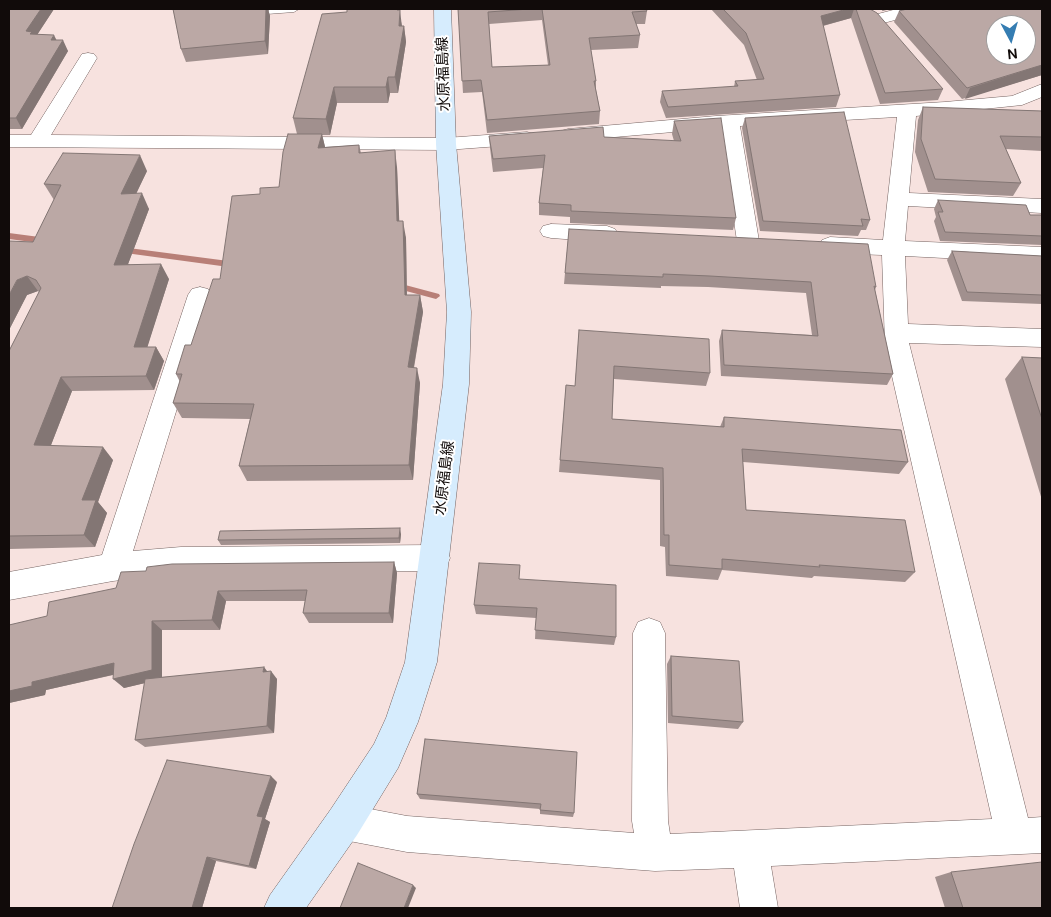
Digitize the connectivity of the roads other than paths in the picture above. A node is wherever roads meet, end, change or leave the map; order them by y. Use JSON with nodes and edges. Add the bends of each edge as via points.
{"nodes":[{"id":1,"x":294,"y":9,"type":"edge"},
{"id":2,"x":442,"y":9,"type":"edge"},
{"id":3,"x":865,"y":9,"type":"edge"},
{"id":4,"x":915,"y":9,"type":"edge"},
{"id":5,"x":271,"y":12,"type":"dead end"},
{"id":6,"x":880,"y":19,"type":"junction"},
{"id":7,"x":893,"y":34,"type":"edge"},
{"id":8,"x":88,"y":58,"type":"dead end"},
{"id":9,"x":1042,"y":90,"type":"edge"},
{"id":10,"x":907,"y":111,"type":"junction"},
{"id":11,"x":728,"y":121,"type":"junction"},
{"id":12,"x":9,"y":141,"type":"edge"},
{"id":13,"x":37,"y":141,"type":"junction"},
{"id":14,"x":446,"y":144,"type":"junction"},
{"id":15,"x":898,"y":200,"type":"junction"},
{"id":16,"x":1042,"y":206,"type":"edge"},
{"id":17,"x":551,"y":231,"type":"dead end"},
{"id":18,"x":630,"y":235,"type":"edge"},
{"id":19,"x":747,"y":241,"type":"edge"},
{"id":20,"x":806,"y":244,"type":"edge"},
{"id":21,"x":893,"y":248,"type":"junction"},
{"id":22,"x":1042,"y":255,"type":"edge"},
{"id":23,"x":200,"y":295,"type":"dead end"},
{"id":24,"x":897,"y":333,"type":"junction"},
{"id":25,"x":1042,"y":338,"type":"edge"},
{"id":26,"x":436,"y":558,"type":"junction"},
{"id":27,"x":113,"y":567,"type":"junction"},
{"id":28,"x":9,"y":586,"type":"edge"},
{"id":29,"x":649,"y":633,"type":"dead end"},
{"id":30,"x":344,"y":822,"type":"junction"},
{"id":31,"x":1028,"y":835,"type":"edge"},
{"id":32,"x":750,"y":848,"type":"junction"},
{"id":33,"x":655,"y":853,"type":"junction"},
{"id":34,"x":283,"y":908,"type":"edge"},
{"id":35,"x":759,"y":908,"type":"edge"}],
"edges":[{"from":1,"to":5,"type":"lane"},
{"from":2,"to":14,"type":"main road","name":"水原福島線"},
{"from":3,"to":6,"type":"street"},
{"from":4,"to":6,"type":"street"},
{"from":6,"to":7,"type":"street"},
{"from":8,"to":13,"type":"street"},
{"from":9,"to":10,"type":"street","via":[[1016,102],[949,100]]},
{"from":10,"to":11,"type":"street"},
{"from":10,"to":15,"type":"street"},
{"from":11,"to":14,"type":"street"},
{"from":11,"to":19,"type":"street"},
{"from":12,"to":13,"type":"street"},
{"from":13,"to":14,"type":"street"},
{"from":14,"to":26,"type":"main road","name":"水原福島線","via":[[458,312],[456,384]]},
{"from":15,"to":16,"type":"street"},
{"from":15,"to":21,"type":"street"},
{"from":17,"to":18,"type":"street"},
{"from":20,"to":21,"type":"street"},
{"from":21,"to":22,"type":"street"},
{"from":21,"to":24,"type":"street"},
{"from":23,"to":27,"type":"street"},
{"from":24,"to":25,"type":"street"},
{"from":24,"to":31,"type":"street","via":[[897,345]]},
{"from":26,"to":27,"type":"street","via":[[238,558]]},
{"from":26,"to":30,"type":"main road","name":"水原福島線","via":[[421,662],[401,722],[386,756]]},
{"from":27,"to":28,"type":"street"},
{"from":29,"to":33,"type":"street","via":[[650,821]]},
{"from":30,"to":33,"type":"street","via":[[407,834]]},
{"from":30,"to":34,"type":"main road","name":"水原福島線"},
{"from":31,"to":32,"type":"street"},
{"from":32,"to":33,"type":"street"},
{"from":32,"to":35,"type":"street"}]}
